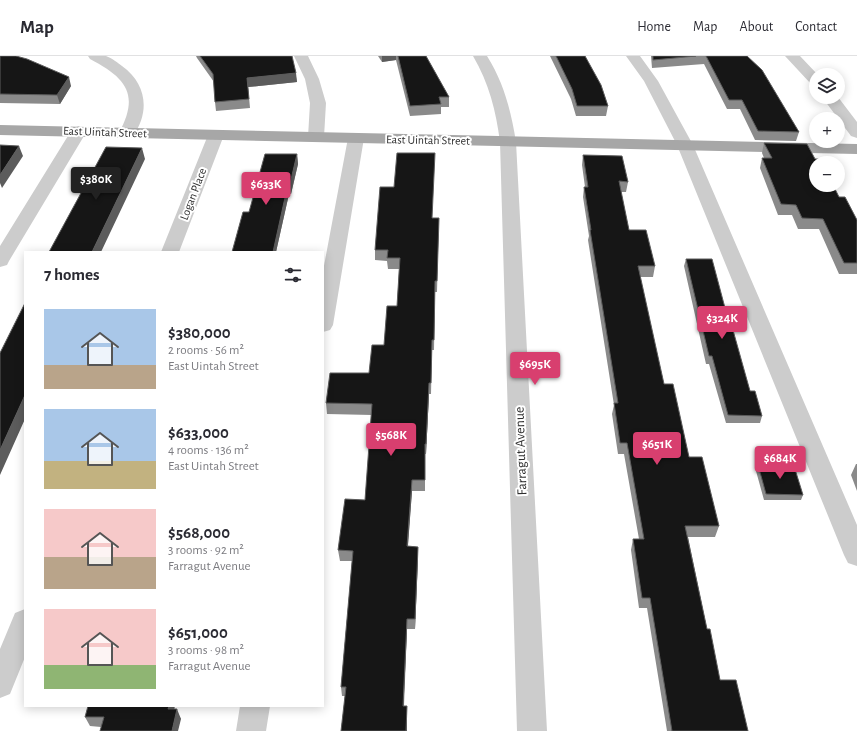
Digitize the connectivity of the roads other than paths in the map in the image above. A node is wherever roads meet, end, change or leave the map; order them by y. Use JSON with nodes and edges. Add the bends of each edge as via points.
{"nodes":[{"id":1,"x":95,"y":56,"type":"edge"},
{"id":2,"x":302,"y":56,"type":"edge"},
{"id":3,"x":480,"y":56,"type":"edge"},
{"id":4,"x":634,"y":56,"type":"edge"},
{"id":5,"x":792,"y":56,"type":"edge"},
{"id":6,"x":809,"y":74,"type":"edge"},
{"id":7,"x":835,"y":104,"type":"edge"},
{"id":8,"x":0,"y":130,"type":"edge"},
{"id":9,"x":79,"y":131,"type":"junction"},
{"id":10,"x":127,"y":133,"type":"junction"},
{"id":11,"x":857,"y":133,"type":"edge"},
{"id":12,"x":216,"y":135,"type":"junction"},
{"id":13,"x":316,"y":137,"type":"junction"},
{"id":14,"x":356,"y":138,"type":"junction"},
{"id":15,"x":508,"y":142,"type":"junction"},
{"id":16,"x":685,"y":146,"type":"junction"},
{"id":17,"x":857,"y":149,"type":"edge"},
{"id":18,"x":170,"y":251,"type":"edge"},
{"id":19,"x":0,"y":261,"type":"edge"},
{"id":20,"x":324,"y":319,"type":"edge"},
{"id":21,"x":857,"y":555,"type":"edge"},
{"id":22,"x":24,"y":625,"type":"edge"},
{"id":23,"x":0,"y":685,"type":"edge"},
{"id":24,"x":255,"y":707,"type":"edge"},
{"id":25,"x":251,"y":731,"type":"edge"},
{"id":26,"x":532,"y":731,"type":"edge"}],
"edges":[{"from":1,"to":10,"type":"street","via":[[120,69],[134,90],[136,114]]},
{"from":2,"to":13,"type":"street","via":[[312,79],[318,103]]},
{"from":3,"to":15,"type":"street","name":"Farragut Avenue","via":[[492,75],[503,107]]},
{"from":4,"to":16,"type":"street","via":[[651,81]]},
{"from":5,"to":6,"type":"street"},
{"from":7,"to":11,"type":"street"},
{"from":8,"to":9,"type":"main road","name":"East Uintah Street"},
{"from":9,"to":10,"type":"main road","name":"East Uintah Street"},
{"from":9,"to":19,"type":"street"},
{"from":10,"to":12,"type":"main road","name":"East Uintah Street"},
{"from":12,"to":13,"type":"main road","name":"East Uintah Street"},
{"from":12,"to":18,"type":"street","name":"Logan Place"},
{"from":13,"to":14,"type":"main road","name":"East Uintah Street"},
{"from":14,"to":15,"type":"main road","name":"East Uintah Street"},
{"from":14,"to":20,"type":"street"},
{"from":15,"to":16,"type":"main road","name":"East Uintah Street"},
{"from":15,"to":26,"type":"street","name":"Farragut Avenue"},
{"from":16,"to":17,"type":"main road","name":"East Uintah Street"},
{"from":16,"to":21,"type":"street"},
{"from":22,"to":23,"type":"street"},
{"from":24,"to":25,"type":"street"}]}
